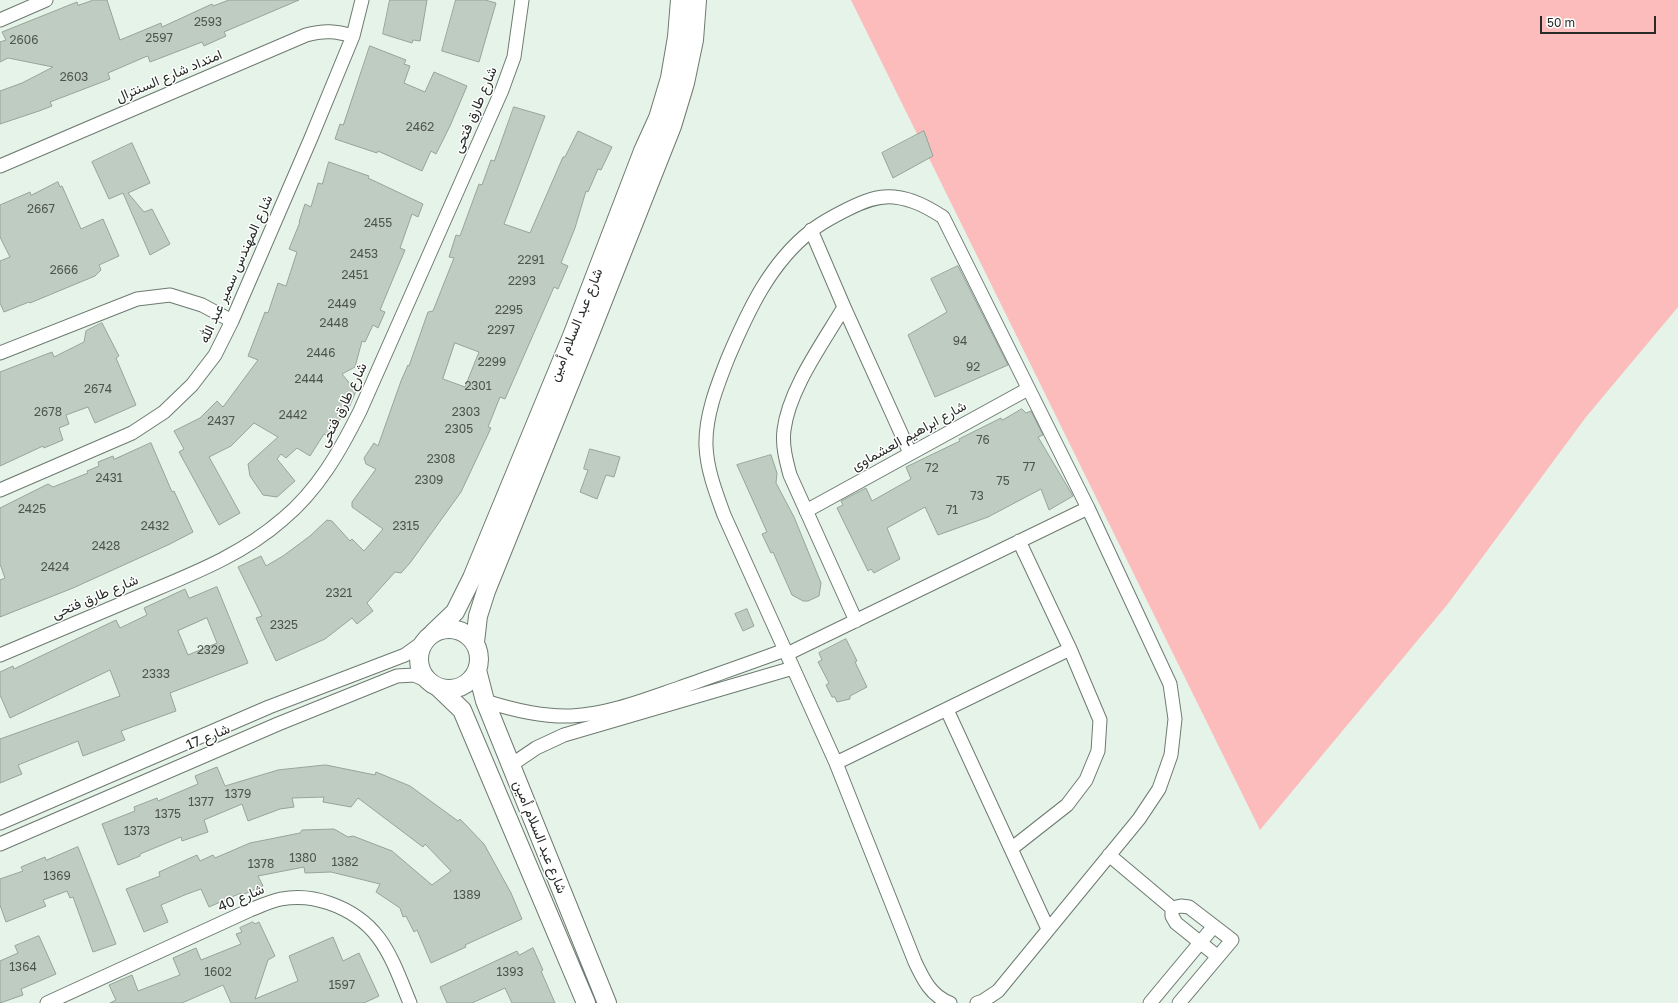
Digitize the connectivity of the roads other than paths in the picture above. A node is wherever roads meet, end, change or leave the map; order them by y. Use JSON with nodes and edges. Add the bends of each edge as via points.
{"nodes":[{"id":1,"x":46,"y":0,"type":"edge"},
{"id":2,"x":362,"y":0,"type":"edge"},
{"id":3,"x":522,"y":0,"type":"edge"},
{"id":4,"x":680,"y":0,"type":"edge"},
{"id":5,"x":697,"y":0,"type":"edge"},
{"id":6,"x":0,"y":20,"type":"edge"},
{"id":7,"x":353,"y":36,"type":"junction"},
{"id":8,"x":0,"y":166,"type":"edge"},
{"id":9,"x":811,"y":230,"type":"junction"},
{"id":10,"x":844,"y":308,"type":"junction"},
{"id":11,"x":232,"y":321,"type":"junction"},
{"id":12,"x":580,"y":339,"type":"junction"},
{"id":13,"x":0,"y":353,"type":"edge"},
{"id":14,"x":1028,"y":389,"type":"junction"},
{"id":15,"x":910,"y":454,"type":"junction"},
{"id":16,"x":0,"y":490,"type":"edge"},
{"id":17,"x":1088,"y":508,"type":"junction"},
{"id":18,"x":806,"y":511,"type":"junction"},
{"id":19,"x":1019,"y":541,"type":"junction"},
{"id":20,"x":856,"y":621,"type":"junction"},
{"id":21,"x":428,"y":638,"type":"junction"},
{"id":22,"x":475,"y":642,"type":"junction"},
{"id":23,"x":1070,"y":649,"type":"junction"},
{"id":24,"x":786,"y":652,"type":"junction"},
{"id":25,"x":0,"y":655,"type":"edge"},
{"id":26,"x":793,"y":668,"type":"junction"},
{"id":27,"x":477,"y":670,"type":"junction"},
{"id":28,"x":434,"y":685,"type":"junction"},
{"id":29,"x":485,"y":701,"type":"junction"},
{"id":30,"x":947,"y":710,"type":"junction"},
{"id":31,"x":629,"y":711,"type":"junction"},
{"id":32,"x":836,"y":764,"type":"junction"},
{"id":33,"x":511,"y":765,"type":"junction"},
{"id":34,"x":0,"y":823,"type":"edge"},
{"id":35,"x":0,"y":844,"type":"edge"},
{"id":36,"x":1011,"y":848,"type":"junction"},
{"id":37,"x":1109,"y":855,"type":"junction"},
{"id":38,"x":1172,"y":908,"type":"junction"},
{"id":39,"x":1214,"y":926,"type":"junction"},
{"id":40,"x":1048,"y":929,"type":"junction"},
{"id":41,"x":1200,"y":942,"type":"junction"},
{"id":42,"x":1217,"y":956,"type":"junction"},
{"id":43,"x":604,"y":996,"type":"edge"},
{"id":44,"x":585,"y":1000,"type":"edge"},
{"id":45,"x":47,"y":1003,"type":"edge"},
{"id":46,"x":410,"y":1003,"type":"edge"},
{"id":47,"x":950,"y":1003,"type":"edge"},
{"id":48,"x":977,"y":1003,"type":"edge"},
{"id":49,"x":1150,"y":1003,"type":"edge"},
{"id":50,"x":1178,"y":1003,"type":"edge"}],
"edges":[{"from":1,"to":6,"type":"street"},
{"from":2,"to":7,"type":"street","name":"شارع المهندس سمير عبد الله"},
{"from":3,"to":25,"type":"street","name":"شارع طارق فتحى","via":[[514,57],[502,90],[360,411],[340,451],[314,487],[278,523],[248,546],[209,566]]},
{"from":4,"to":12,"type":"street","name":"شارع عبد السلام أمين","via":[[670,78]]},
{"from":5,"to":12,"type":"street","name":"شارع عبد السلام أمين","via":[[694,40],[672,126]]},
{"from":7,"to":8,"type":"street","name":"امتداد شارع السنترال","via":[[338,31],[306,35]]},
{"from":7,"to":11,"type":"street","name":"شارع المهندس سمير عبد الله"},
{"from":9,"to":10,"type":"street"},
{"from":9,"to":14,"type":"street","via":[[865,200],[893,197],[920,203],[943,218]]},
{"from":9,"to":24,"type":"street","via":[[784,257],[758,293],[721,375],[710,409],[706,445],[711,481],[724,515]]},
{"from":10,"to":15,"type":"street"},
{"from":10,"to":18,"type":"street","via":[[788,409],[784,431],[785,453],[790,475]]},
{"from":11,"to":13,"type":"street","via":[[202,305],[170,295],[137,298]]},
{"from":11,"to":16,"type":"street","name":"شارع المهندس سمير عبد الله","via":[[215,355],[192,386],[164,412],[132,433]]},
{"from":12,"to":21,"type":"street","name":"شارع عبد السلام أمين","via":[[464,596],[455,612]]},
{"from":12,"to":22,"type":"street","name":"شارع عبد السلام أمين","via":[[486,591],[478,616]]},
{"from":14,"to":15,"type":"street","name":"شارع ابراهيم العشماوى"},
{"from":14,"to":17,"type":"street"},
{"from":15,"to":18,"type":"street","name":"شارع ابراهيم العشماوى"},
{"from":17,"to":19,"type":"street"},
{"from":17,"to":37,"type":"street","via":[[1170,684],[1175,719],[1171,755],[1159,789],[1139,819]]},
{"from":18,"to":20,"type":"street"},
{"from":19,"to":20,"type":"street"},
{"from":19,"to":23,"type":"street"},
{"from":20,"to":24,"type":"street"},
{"from":21,"to":22,"type":"street","via":[[441,629],[451,628],[469,635]]},
{"from":21,"to":28,"type":"street","via":[[420,651],[420,668]]},
{"from":21,"to":34,"type":"street","name":"شارع 17","via":[[405,655],[268,707]]},
{"from":22,"to":27,"type":"street","via":[[479,651]]},
{"from":23,"to":30,"type":"street"},
{"from":23,"to":36,"type":"street","via":[[1100,720],[1098,751],[1086,780],[1067,805]]},
{"from":24,"to":26,"type":"street"},
{"from":24,"to":31,"type":"street"},
{"from":26,"to":31,"type":"street"},
{"from":26,"to":32,"type":"street"},
{"from":27,"to":28,"type":"street","via":[[473,678],[457,688],[447,689]]},
{"from":27,"to":29,"type":"street","name":"شارع عبد السلام أمين"},
{"from":28,"to":35,"type":"street","name":"شارع 17","via":[[414,675],[397,676],[278,724]]},
{"from":28,"to":44,"type":"street","name":"شارع عبد السلام أمين","via":[[462,710]]},
{"from":29,"to":31,"type":"street","via":[[541,715],[570,716]]},
{"from":29,"to":33,"type":"street","name":"شارع عبد السلام أمين"},
{"from":30,"to":32,"type":"street"},
{"from":30,"to":36,"type":"street"},
{"from":31,"to":33,"type":"street","via":[[564,735],[536,748]]},
{"from":32,"to":47,"type":"street","via":[[923,979],[933,993]]},
{"from":33,"to":43,"type":"street","name":"شارع عبد السلام أمين"},
{"from":36,"to":40,"type":"street"},
{"from":37,"to":38,"type":"street"},
{"from":37,"to":40,"type":"street"},
{"from":38,"to":39,"type":"street","via":[[1189,907]]},
{"from":38,"to":41,"type":"street","via":[[1176,924]]},
{"from":39,"to":41,"type":"street"},
{"from":39,"to":42,"type":"street","via":[[1232,940]]},
{"from":40,"to":48,"type":"street","via":[[998,991],[983,1002]]},
{"from":41,"to":42,"type":"street"},
{"from":41,"to":49,"type":"street"},
{"from":42,"to":50,"type":"street"},
{"from":43,"to":44,"type":"street"},
{"from":45,"to":46,"type":"street","name":"شارع 40","via":[[250,910],[282,899],[316,898],[347,909],[374,930],[392,959]]}]}
